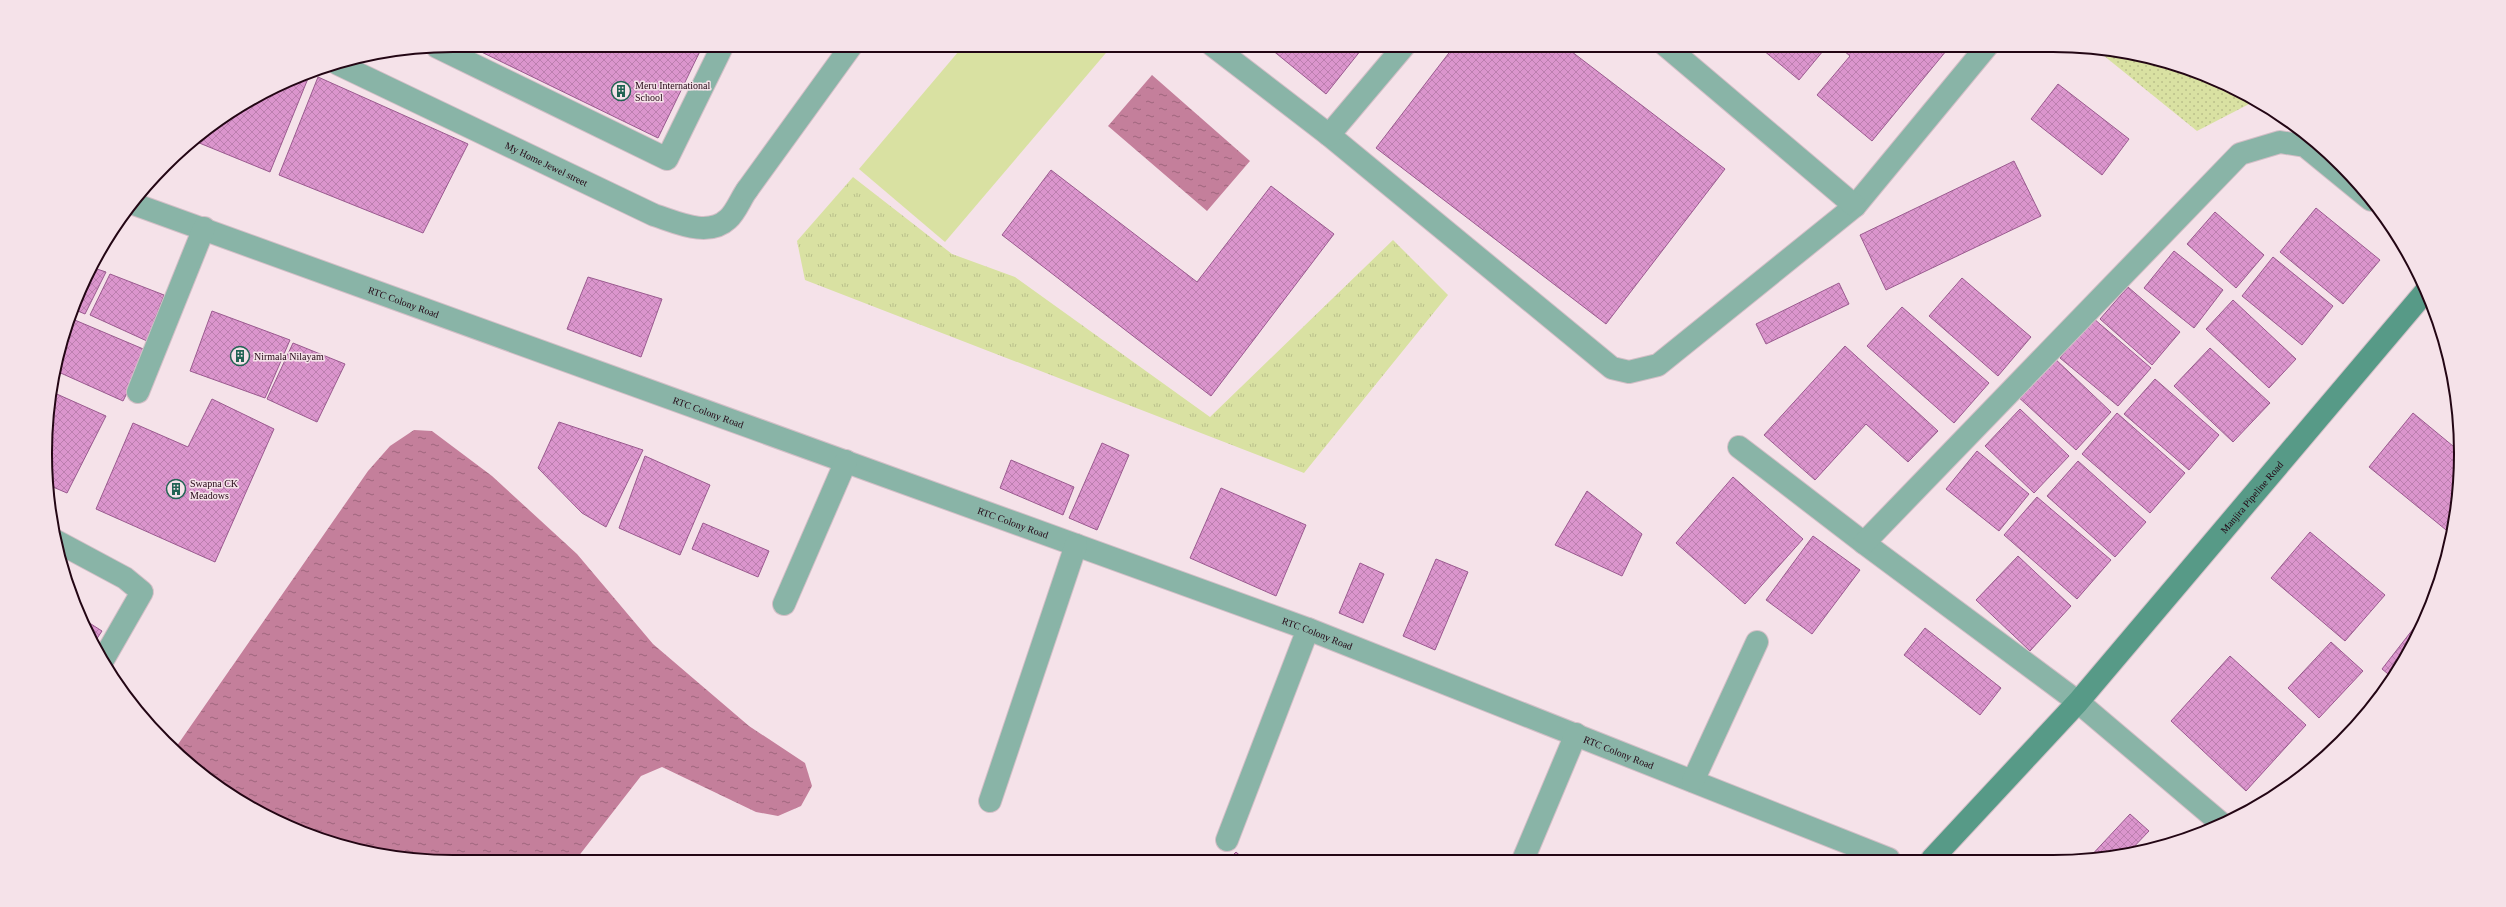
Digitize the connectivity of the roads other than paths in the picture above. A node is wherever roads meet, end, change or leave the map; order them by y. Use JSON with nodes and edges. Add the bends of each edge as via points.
{"nodes":[{"id":1,"x":448,"y":52,"type":"edge"},
{"id":2,"x":720,"y":52,"type":"edge"},
{"id":3,"x":847,"y":52,"type":"edge"},
{"id":4,"x":1221,"y":52,"type":"edge"},
{"id":5,"x":1399,"y":52,"type":"edge"},
{"id":6,"x":1673,"y":52,"type":"edge"},
{"id":7,"x":1982,"y":52,"type":"edge"},
{"id":8,"x":345,"y":67,"type":"edge"},
{"id":9,"x":1328,"y":135,"type":"junction"},
{"id":10,"x":2342,"y":176,"type":"edge"},
{"id":11,"x":138,"y":205,"type":"edge"},
{"id":12,"x":1855,"y":206,"type":"junction"},
{"id":13,"x":204,"y":228,"type":"junction"},
{"id":14,"x":2421,"y":296,"type":"edge"},
{"id":15,"x":138,"y":392,"type":"dead end"},
{"id":16,"x":1739,"y":447,"type":"dead end"},
{"id":17,"x":846,"y":461,"type":"junction"},
{"id":18,"x":1864,"y":543,"type":"junction"},
{"id":19,"x":63,"y":545,"type":"edge"},
{"id":20,"x":1076,"y":545,"type":"junction"},
{"id":21,"x":784,"y":604,"type":"dead end"},
{"id":22,"x":1308,"y":629,"type":"junction"},
{"id":23,"x":1757,"y":642,"type":"dead end"},
{"id":24,"x":106,"y":654,"type":"edge"},
{"id":25,"x":2078,"y":702,"type":"junction"},
{"id":26,"x":1576,"y":734,"type":"junction"},
{"id":27,"x":1693,"y":781,"type":"junction"},
{"id":28,"x":990,"y":801,"type":"dead end"},
{"id":29,"x":2217,"y":820,"type":"edge"},
{"id":30,"x":1228,"y":840,"type":"dead end"},
{"id":31,"x":1525,"y":855,"type":"edge"},
{"id":32,"x":1879,"y":855,"type":"edge"},
{"id":33,"x":1936,"y":855,"type":"edge"}],
"edges":[{"from":1,"to":2,"type":"street","via":[[667,159]]},
{"from":3,"to":8,"type":"street","name":"My Home Jewel street","via":[[728,219],[710,228],[689,226],[654,215]]},
{"from":4,"to":9,"type":"street"},
{"from":5,"to":9,"type":"street"},
{"from":6,"to":12,"type":"street"},
{"from":7,"to":12,"type":"street"},
{"from":9,"to":12,"type":"street","via":[[1612,368],[1629,372],[1658,365]]},
{"from":10,"to":18,"type":"street","via":[[2305,146],[2280,142],[2240,154]]},
{"from":11,"to":13,"type":"street","name":"RTC Colony Road"},
{"from":13,"to":15,"type":"street"},
{"from":13,"to":17,"type":"street","name":"RTC Colony Road"},
{"from":14,"to":25,"type":"main road","name":"Manjira Pipeline Road"},
{"from":16,"to":18,"type":"street"},
{"from":17,"to":20,"type":"street","name":"RTC Colony Road"},
{"from":17,"to":21,"type":"street"},
{"from":18,"to":25,"type":"street"},
{"from":19,"to":24,"type":"street","via":[[125,578],[142,592]]},
{"from":20,"to":22,"type":"street","name":"RTC Colony Road"},
{"from":20,"to":28,"type":"street"},
{"from":22,"to":26,"type":"street","name":"RTC Colony Road"},
{"from":22,"to":30,"type":"street"},
{"from":23,"to":27,"type":"street"},
{"from":25,"to":29,"type":"street"},
{"from":25,"to":33,"type":"main road","name":"Manjira Pipeline Road"},
{"from":26,"to":27,"type":"street","name":"RTC Colony Road"},
{"from":26,"to":31,"type":"street"},
{"from":27,"to":32,"type":"street","name":"RTC Colony Road"}]}
